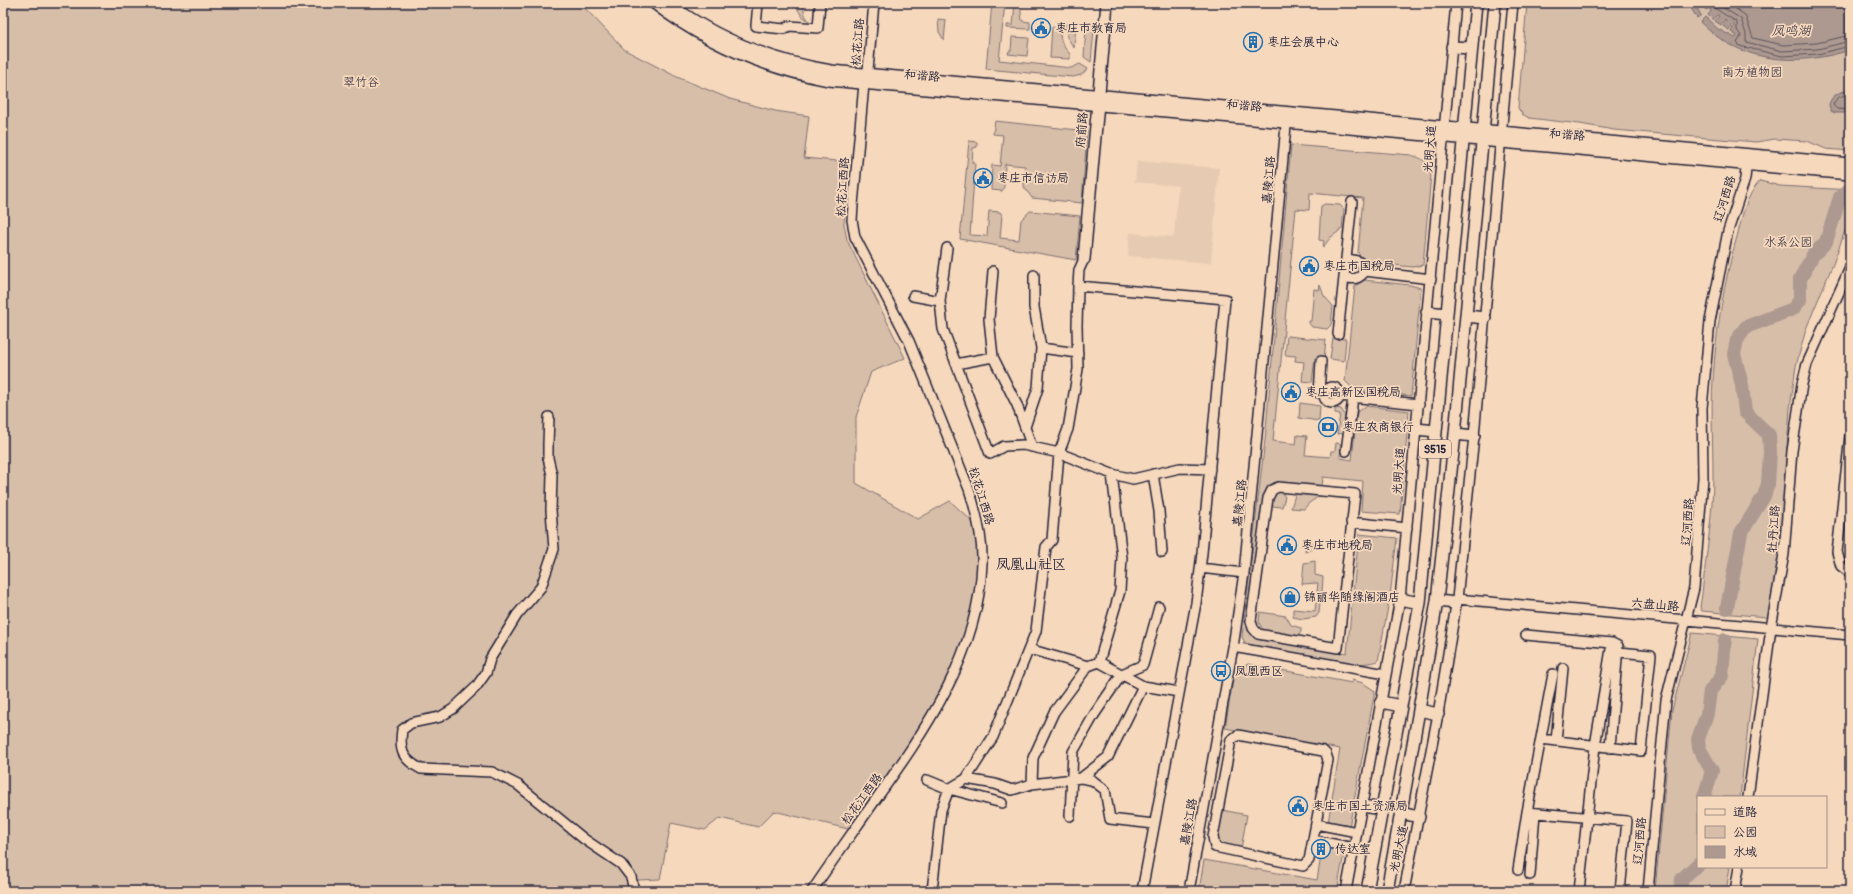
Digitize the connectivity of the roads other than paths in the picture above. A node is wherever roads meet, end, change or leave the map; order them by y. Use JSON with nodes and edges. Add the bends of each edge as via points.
{"nodes":[{"id":1,"x":654,"y":3,"type":"edge"},
{"id":2,"x":668,"y":3,"type":"edge"},
{"id":3,"x":758,"y":3,"type":"edge"},
{"id":4,"x":820,"y":3,"type":"edge"},
{"id":5,"x":1107,"y":3,"type":"edge"},
{"id":6,"x":1456,"y":3,"type":"edge"},
{"id":7,"x":1476,"y":3,"type":"edge"},
{"id":8,"x":1495,"y":3,"type":"edge"},
{"id":9,"x":1513,"y":3,"type":"edge"},
{"id":10,"x":872,"y":4,"type":"edge"},
{"id":11,"x":1452,"y":46,"type":"junction"},
{"id":12,"x":1472,"y":48,"type":"junction"},
{"id":13,"x":866,"y":81,"type":"junction"},
{"id":14,"x":1098,"y":101,"type":"junction"},
{"id":15,"x":1287,"y":118,"type":"junction"},
{"id":16,"x":1444,"y":132,"type":"junction"},
{"id":17,"x":1464,"y":134,"type":"junction"},
{"id":18,"x":1483,"y":136,"type":"junction"},
{"id":19,"x":1501,"y":137,"type":"junction"},
{"id":20,"x":1747,"y":160,"type":"junction"},
{"id":21,"x":1850,"y":164,"type":"edge"},
{"id":22,"x":1850,"y":174,"type":"edge"},
{"id":23,"x":1352,"y":202,"type":"dead end"},
{"id":24,"x":947,"y":248,"type":"dead end"},
{"id":25,"x":1084,"y":259,"type":"joint"},
{"id":26,"x":1346,"y":259,"type":"junction"},
{"id":27,"x":1849,"y":270,"type":"edge"},
{"id":28,"x":993,"y":271,"type":"dead end"},
{"id":29,"x":1365,"y":271,"type":"junction"},
{"id":30,"x":1034,"y":275,"type":"dead end"},
{"id":31,"x":1344,"y":278,"type":"junction"},
{"id":32,"x":1431,"y":279,"type":"junction"},
{"id":33,"x":1078,"y":286,"type":"junction"},
{"id":34,"x":913,"y":296,"type":"dead end"},
{"id":35,"x":940,"y":301,"type":"junction"},
{"id":36,"x":1428,"y":312,"type":"junction"},
{"id":37,"x":1447,"y":314,"type":"junction"},
{"id":38,"x":1466,"y":316,"type":"junction"},
{"id":39,"x":1484,"y":318,"type":"junction"},
{"id":40,"x":1338,"y":334,"type":"dead end"},
{"id":41,"x":1041,"y":348,"type":"junction"},
{"id":42,"x":1078,"y":353,"type":"junction"},
{"id":43,"x":993,"y":357,"type":"junction"},
{"id":44,"x":1322,"y":361,"type":"dead end"},
{"id":45,"x":956,"y":364,"type":"junction"},
{"id":46,"x":1353,"y":398,"type":"junction"},
{"id":47,"x":1419,"y":404,"type":"junction"},
{"id":48,"x":549,"y":417,"type":"dead end"},
{"id":49,"x":1025,"y":427,"type":"junction"},
{"id":50,"x":1416,"y":429,"type":"junction"},
{"id":51,"x":1436,"y":432,"type":"junction"},
{"id":52,"x":1454,"y":434,"type":"junction"},
{"id":53,"x":1474,"y":436,"type":"junction"},
{"id":54,"x":1850,"y":436,"type":"edge"},
{"id":55,"x":1032,"y":447,"type":"junction"},
{"id":56,"x":1346,"y":451,"type":"dead end"},
{"id":57,"x":1059,"y":453,"type":"junction"},
{"id":58,"x":1210,"y":469,"type":"junction"},
{"id":59,"x":1112,"y":474,"type":"junction"},
{"id":60,"x":1153,"y":474,"type":"junction"},
{"id":61,"x":1351,"y":522,"type":"junction"},
{"id":62,"x":1407,"y":528,"type":"junction"},
{"id":63,"x":1162,"y":552,"type":"dead end"},
{"id":64,"x":1200,"y":568,"type":"junction"},
{"id":65,"x":1244,"y":573,"type":"junction"},
{"id":66,"x":1850,"y":573,"type":"edge"},
{"id":67,"x":1400,"y":600,"type":"junction"},
{"id":68,"x":1437,"y":601,"type":"junction"},
{"id":69,"x":1457,"y":601,"type":"junction"},
{"id":70,"x":1420,"y":603,"type":"junction"},
{"id":71,"x":1159,"y":607,"type":"dead end"},
{"id":72,"x":1686,"y":620,"type":"junction"},
{"id":73,"x":1771,"y":628,"type":"junction"},
{"id":74,"x":1526,"y":635,"type":"dead end"},
{"id":75,"x":1850,"y":635,"type":"edge"},
{"id":76,"x":1612,"y":643,"type":"junction"},
{"id":77,"x":1233,"y":647,"type":"junction"},
{"id":78,"x":1029,"y":649,"type":"junction"},
{"id":79,"x":1619,"y":652,"type":"junction"},
{"id":80,"x":1099,"y":662,"type":"junction"},
{"id":81,"x":1088,"y":666,"type":"junction"},
{"id":82,"x":1563,"y":668,"type":"dead end"},
{"id":83,"x":1122,"y":674,"type":"junction"},
{"id":84,"x":1386,"y":674,"type":"junction"},
{"id":85,"x":1553,"y":674,"type":"dead end"},
{"id":86,"x":1143,"y":686,"type":"junction"},
{"id":87,"x":1179,"y":692,"type":"junction"},
{"id":88,"x":1381,"y":702,"type":"junction"},
{"id":89,"x":1401,"y":706,"type":"junction"},
{"id":90,"x":1420,"y":710,"type":"junction"},
{"id":91,"x":1438,"y":714,"type":"junction"},
{"id":92,"x":1541,"y":739,"type":"junction"},
{"id":93,"x":1556,"y":741,"type":"junction"},
{"id":94,"x":1595,"y":746,"type":"junction"},
{"id":95,"x":1610,"y":748,"type":"junction"},
{"id":96,"x":1076,"y":778,"type":"junction"},
{"id":97,"x":966,"y":779,"type":"junction"},
{"id":98,"x":928,"y":780,"type":"dead end"},
{"id":99,"x":1032,"y":784,"type":"junction"},
{"id":100,"x":949,"y":789,"type":"junction"},
{"id":101,"x":1748,"y":796,"type":"edge"},
{"id":102,"x":1002,"y":803,"type":"dead end"},
{"id":103,"x":1362,"y":806,"type":"junction"},
{"id":104,"x":1382,"y":810,"type":"junction"},
{"id":105,"x":1531,"y":812,"type":"junction"},
{"id":106,"x":1401,"y":813,"type":"junction"},
{"id":107,"x":1070,"y":816,"type":"dead end"},
{"id":108,"x":1419,"y":817,"type":"junction"},
{"id":109,"x":1587,"y":818,"type":"junction"},
{"id":110,"x":1154,"y":824,"type":"junction"},
{"id":111,"x":1316,"y":824,"type":"junction"},
{"id":112,"x":1357,"y":832,"type":"junction"},
{"id":113,"x":1313,"y":840,"type":"junction"},
{"id":114,"x":1354,"y":848,"type":"junction"},
{"id":115,"x":1739,"y":868,"type":"edge"},
{"id":116,"x":1518,"y":870,"type":"dead end"},
{"id":117,"x":1530,"y":875,"type":"dead end"},
{"id":118,"x":634,"y":891,"type":"edge"},
{"id":119,"x":812,"y":891,"type":"edge"},
{"id":120,"x":932,"y":891,"type":"edge"},
{"id":121,"x":1142,"y":891,"type":"edge"},
{"id":122,"x":1189,"y":891,"type":"edge"},
{"id":123,"x":1346,"y":891,"type":"edge"},
{"id":124,"x":1367,"y":891,"type":"edge"},
{"id":125,"x":1387,"y":891,"type":"edge"},
{"id":126,"x":1404,"y":891,"type":"edge"},
{"id":127,"x":1579,"y":891,"type":"edge"},
{"id":128,"x":1620,"y":891,"type":"edge"},
{"id":129,"x":1648,"y":891,"type":"edge"},
{"id":130,"x":1735,"y":891,"type":"edge"}],
"edges":[{"from":1,"to":13,"type":"main road","name":"和谐路","via":[[695,31],[762,63],[809,76]]},
{"from":2,"to":13,"type":"main road","name":"和谐路","via":[[712,31],[764,55]]},
{"from":3,"to":4,"type":"street","via":[[756,26],[784,29],[789,26],[818,28]]},
{"from":5,"to":14,"type":"main road","name":"府前路"},
{"from":6,"to":11,"type":"street","name":"光明大道","number":"S515"},
{"from":7,"to":12,"type":"main road","name":"光明大道","number":"S515"},
{"from":8,"to":18,"type":"main road","name":"光明大道","number":"S515"},
{"from":9,"to":19,"type":"street","name":"光明大道"},
{"from":10,"to":13,"type":"street","name":"松花江路"},
{"from":11,"to":12,"type":"main road"},
{"from":11,"to":16,"type":"street","name":"光明大道","number":"S515"},
{"from":12,"to":17,"type":"main road","name":"光明大道","number":"S515"},
{"from":13,"to":14,"type":"main road","name":"和谐路"},
{"from":13,"to":119,"type":"street","name":"松花江西路","via":[[852,205],[856,238],[909,341],[969,489],[981,536],[982,564],[973,621],[945,694],[914,748]]},
{"from":14,"to":15,"type":"main road","name":"和谐路"},
{"from":14,"to":25,"type":"main road","name":"府前路"},
{"from":15,"to":16,"type":"main road","name":"和谐路"},
{"from":15,"to":65,"type":"street","name":"嘉陵江路"},
{"from":16,"to":17,"type":"main road","name":"和谐路"},
{"from":16,"to":32,"type":"street","name":"光明大道","number":"S515"},
{"from":17,"to":18,"type":"main road","name":"和谐路"},
{"from":17,"to":37,"type":"main road","name":"光明大道","number":"S515"},
{"from":18,"to":19,"type":"main road","name":"和谐路"},
{"from":18,"to":38,"type":"main road","name":"光明大道","number":"S515"},
{"from":19,"to":20,"type":"main road","name":"和谐路"},
{"from":19,"to":39,"type":"street","name":"光明大道"},
{"from":20,"to":21,"type":"main road","name":"和谐路"},
{"from":20,"to":22,"type":"main road","name":"和谐路"},
{"from":20,"to":72,"type":"street","name":"辽河西路","via":[[1745,179],[1723,250],[1710,320],[1702,402],[1703,478],[1698,555],[1694,588]]},
{"from":23,"to":26,"type":"street"},
{"from":24,"to":35,"type":"street"},
{"from":25,"to":33,"type":"street","via":[[1079,270]]},
{"from":26,"to":29,"type":"street","via":[[1357,260],[1363,264]]},
{"from":26,"to":31,"type":"street"},
{"from":27,"to":73,"type":"street","name":"牡丹江路","via":[[1807,364],[1802,384],[1791,458],[1784,554]]},
{"from":28,"to":43,"type":"street","via":[[989,318]]},
{"from":29,"to":31,"type":"street","via":[[1356,279]]},
{"from":29,"to":32,"type":"street"},
{"from":30,"to":41,"type":"street","via":[[1034,307]]},
{"from":31,"to":40,"type":"street"},
{"from":32,"to":36,"type":"street","name":"光明大道","number":"S515"},
{"from":33,"to":42,"type":"street"},
{"from":33,"to":58,"type":"street","via":[[1224,299]]},
{"from":34,"to":35,"type":"street"},
{"from":35,"to":45,"type":"street","via":[[942,329]]},
{"from":36,"to":37,"type":"main road"},
{"from":36,"to":47,"type":"street","name":"光明大道","number":"S515"},
{"from":37,"to":51,"type":"main road","name":"光明大道","number":"S515"},
{"from":38,"to":39,"type":"main road"},
{"from":38,"to":52,"type":"main road","name":"光明大道","number":"S515"},
{"from":39,"to":53,"type":"street","name":"光明大道"},
{"from":41,"to":42,"type":"street"},
{"from":41,"to":49,"type":"street","via":[[1038,388]]},
{"from":42,"to":57,"type":"street","via":[[1078,370],[1068,429]]},
{"from":43,"to":45,"type":"street"},
{"from":43,"to":49,"type":"street"},
{"from":44,"to":46,"type":"street","via":[[1319,393],[1323,394],[1327,402],[1332,403],[1340,396]]},
{"from":45,"to":55,"type":"street","via":[[990,454],[1004,446]]},
{"from":46,"to":47,"type":"street"},
{"from":46,"to":56,"type":"street"},
{"from":47,"to":50,"type":"street","name":"光明大道","number":"S515"},
{"from":48,"to":118,"type":"street","via":[[548,458],[552,475],[554,549],[541,587],[517,615],[490,659],[486,673],[476,686],[453,709],[440,717],[411,723],[402,730],[400,742],[403,754],[410,764],[421,769],[492,772],[518,785],[584,839],[621,864],[631,877]]},
{"from":49,"to":55,"type":"street"},
{"from":50,"to":51,"type":"main road"},
{"from":50,"to":62,"type":"street","name":"光明大道","number":"S515"},
{"from":51,"to":70,"type":"main road","name":"光明大道","number":"S515"},
{"from":52,"to":53,"type":"main road"},
{"from":52,"to":68,"type":"main road","name":"光明大道","number":"S515"},
{"from":53,"to":69,"type":"street","name":"光明大道"},
{"from":54,"to":66,"type":"street","via":[[1837,552],[1839,562]]},
{"from":55,"to":57,"type":"street"},
{"from":57,"to":59,"type":"street"},
{"from":57,"to":78,"type":"street","via":[[1052,540],[1046,547],[1036,631]]},
{"from":58,"to":60,"type":"street","via":[[1180,468]]},
{"from":58,"to":64,"type":"street"},
{"from":59,"to":60,"type":"street","via":[[1133,479]]},
{"from":59,"to":80,"type":"street","via":[[1122,558],[1120,591]]},
{"from":60,"to":63,"type":"street"},
{"from":61,"to":61,"type":"street","via":[[1355,494],[1278,487],[1272,490],[1268,498],[1251,621],[1258,634],[1338,648]]},
{"from":61,"to":62,"type":"street"},
{"from":62,"to":67,"type":"street","name":"光明大道","number":"S515"},
{"from":64,"to":65,"type":"street"},
{"from":64,"to":87,"type":"street"},
{"from":65,"to":77,"type":"street","name":"嘉陵江路"},
{"from":67,"to":70,"type":"main road"},
{"from":67,"to":84,"type":"street","name":"光明大道","number":"S515"},
{"from":68,"to":69,"type":"main road"},
{"from":68,"to":90,"type":"main road","name":"光明大道","number":"S515"},
{"from":69,"to":72,"type":"street","name":"六盘山路"},
{"from":69,"to":91,"type":"street","name":"光明大道"},
{"from":70,"to":89,"type":"main road","name":"光明大道","number":"S515"},
{"from":71,"to":83,"type":"street","via":[[1143,665]]},
{"from":72,"to":73,"type":"street","name":"六盘山路"},
{"from":72,"to":129,"type":"street","name":"辽河西路","via":[[1665,708]]},
{"from":73,"to":75,"type":"street","name":"六盘山路"},
{"from":73,"to":101,"type":"street","name":"牡丹江路"},
{"from":74,"to":76,"type":"street"},
{"from":76,"to":79,"type":"street","via":[[1618,646]]},
{"from":76,"to":94,"type":"street"},
{"from":77,"to":84,"type":"street"},
{"from":77,"to":122,"type":"street","name":"嘉陵江路"},
{"from":78,"to":81,"type":"street"},
{"from":78,"to":97,"type":"street","via":[[993,737]]},
{"from":79,"to":95,"type":"street"},
{"from":79,"to":95,"type":"street","via":[[1650,655],[1641,751]]},
{"from":80,"to":81,"type":"street"},
{"from":80,"to":83,"type":"street"},
{"from":81,"to":99,"type":"street","via":[[1054,712],[1033,758]]},
{"from":82,"to":93,"type":"street"},
{"from":83,"to":86,"type":"street"},
{"from":83,"to":96,"type":"street","via":[[1073,752]]},
{"from":84,"to":88,"type":"street","name":"光明大道","number":"S515"},
{"from":85,"to":92,"type":"street"},
{"from":86,"to":87,"type":"street"},
{"from":86,"to":96,"type":"street","via":[[1108,757]]},
{"from":87,"to":110,"type":"street"},
{"from":88,"to":89,"type":"main road"},
{"from":88,"to":103,"type":"street","name":"光明大道","number":"S515"},
{"from":89,"to":104,"type":"main road","name":"光明大道","number":"S515"},
{"from":90,"to":91,"type":"main road"},
{"from":90,"to":106,"type":"main road","name":"光明大道","number":"S515"},
{"from":91,"to":108,"type":"street","name":"光明大道"},
{"from":92,"to":93,"type":"street"},
{"from":92,"to":105,"type":"street"},
{"from":93,"to":94,"type":"street"},
{"from":94,"to":95,"type":"street"},
{"from":94,"to":109,"type":"street"},
{"from":96,"to":99,"type":"street"},
{"from":96,"to":107,"type":"street"},
{"from":96,"to":110,"type":"street","via":[[1092,780],[1105,790],[1110,819]]},
{"from":97,"to":99,"type":"street","via":[[1012,790]]},
{"from":97,"to":100,"type":"street"},
{"from":98,"to":100,"type":"street"},
{"from":100,"to":102,"type":"street"},
{"from":100,"to":120,"type":"street","via":[[941,810]]},
{"from":103,"to":104,"type":"main road"},
{"from":103,"to":112,"type":"street","name":"光明大道","number":"S515"},
{"from":104,"to":124,"type":"main road","name":"光明大道","number":"S515"},
{"from":105,"to":109,"type":"street"},
{"from":105,"to":116,"type":"street"},
{"from":105,"to":117,"type":"street"},
{"from":106,"to":108,"type":"main road"},
{"from":106,"to":125,"type":"main road","name":"光明大道","number":"S515"},
{"from":108,"to":126,"type":"street","name":"光明大道"},
{"from":109,"to":127,"type":"street"},
{"from":109,"to":128,"type":"street","via":[[1628,821]]},
{"from":110,"to":121,"type":"street"},
{"from":111,"to":112,"type":"street"},
{"from":111,"to":113,"type":"street"},
{"from":111,"to":113,"type":"street","via":[[1328,760],[1323,751],[1238,735],[1231,740],[1213,837],[1215,848],[1303,866],[1309,860]]},
{"from":112,"to":114,"type":"street","name":"光明大道","number":"S515"},
{"from":113,"to":114,"type":"street"},
{"from":114,"to":123,"type":"street","name":"光明大道","number":"S515"},
{"from":115,"to":130,"type":"street"}]}
